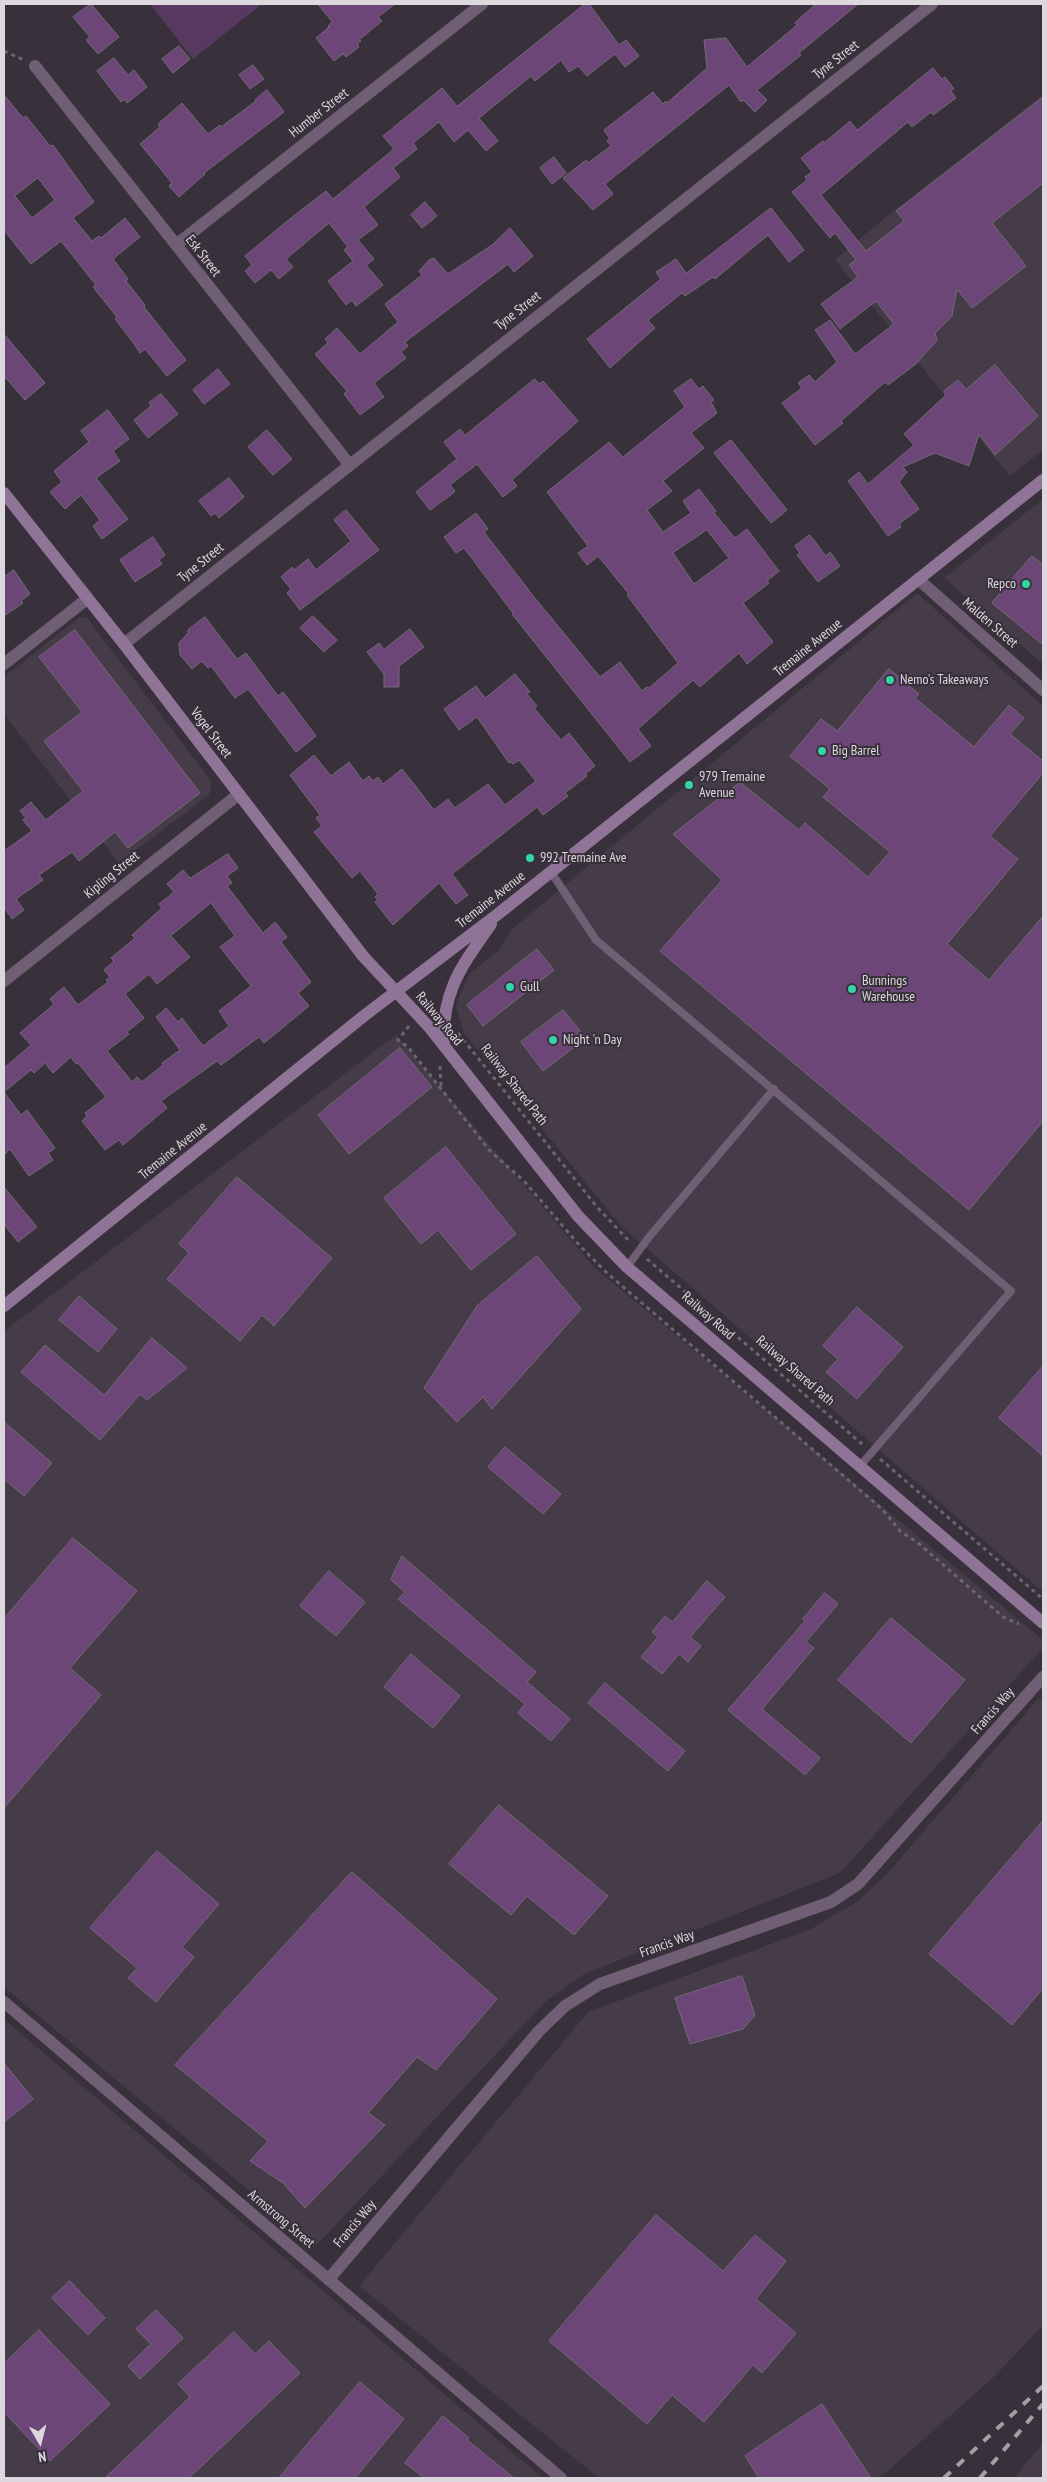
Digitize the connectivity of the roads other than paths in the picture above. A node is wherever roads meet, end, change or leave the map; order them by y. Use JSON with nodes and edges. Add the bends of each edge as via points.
{"nodes":[{"id":1,"x":482,"y":4,"type":"edge"},
{"id":2,"x":932,"y":4,"type":"edge"},
{"id":3,"x":35,"y":66,"type":"road end"},
{"id":4,"x":176,"y":245,"type":"junction"},
{"id":5,"x":349,"y":464,"type":"junction"},
{"id":6,"x":1043,"y":480,"type":"edge"},
{"id":7,"x":4,"y":493,"type":"edge"},
{"id":8,"x":918,"y":579,"type":"junction"},
{"id":9,"x":88,"y":599,"type":"junction"},
{"id":10,"x":124,"y":644,"type":"junction"},
{"id":11,"x":4,"y":664,"type":"edge"},
{"id":12,"x":1043,"y":690,"type":"edge"},
{"id":13,"x":239,"y":794,"type":"junction"},
{"id":14,"x":551,"y":872,"type":"junction"},
{"id":15,"x":498,"y":914,"type":"junction"},
{"id":16,"x":4,"y":981,"type":"edge"},
{"id":17,"x":395,"y":992,"type":"junction"},
{"id":18,"x":444,"y":1046,"type":"junction"},
{"id":19,"x":774,"y":1089,"type":"junction"},
{"id":20,"x":627,"y":1267,"type":"junction"},
{"id":21,"x":4,"y":1306,"type":"edge"},
{"id":22,"x":860,"y":1466,"type":"junction"},
{"id":23,"x":1043,"y":1623,"type":"edge"},
{"id":24,"x":1043,"y":1677,"type":"edge"},
{"id":25,"x":4,"y":2002,"type":"edge"},
{"id":26,"x":328,"y":2279,"type":"junction"},
{"id":27,"x":561,"y":2478,"type":"edge"}],
"edges":[{"from":1,"to":4,"type":"street","name":"Humber Street"},
{"from":2,"to":5,"type":"street","name":"Tyne Street"},
{"from":3,"to":4,"type":"street","name":"Esk Street"},
{"from":4,"to":5,"type":"street","name":"Esk Street"},
{"from":5,"to":10,"type":"street","name":"Tyne Street"},
{"from":6,"to":8,"type":"main road","name":"Tremaine Avenue"},
{"from":7,"to":9,"type":"main road","name":"Vogel Street"},
{"from":8,"to":12,"type":"street","name":"Malden Street"},
{"from":8,"to":14,"type":"main road","name":"Tremaine Avenue"},
{"from":9,"to":10,"type":"main road","name":"Vogel Street"},
{"from":9,"to":11,"type":"street"},
{"from":10,"to":13,"type":"main road","name":"Vogel Street"},
{"from":13,"to":16,"type":"street","name":"Kipling Street"},
{"from":13,"to":17,"type":"main road","name":"Vogel Street","via":[[363,956]]},
{"from":14,"to":15,"type":"main road","name":"Tremaine Avenue"},
{"from":14,"to":19,"type":"lane","via":[[596,940]]},
{"from":15,"to":17,"type":"main road","name":"Tremaine Avenue"},
{"from":15,"to":18,"type":"main road","via":[[451,986],[443,1022]]},
{"from":17,"to":18,"type":"main road","name":"Railway Road"},
{"from":17,"to":21,"type":"main road","name":"Tremaine Avenue"},
{"from":18,"to":20,"type":"main road","name":"Railway Road","via":[[578,1216]]},
{"from":19,"to":20,"type":"lane"},
{"from":19,"to":22,"type":"lane","via":[[1011,1291]]},
{"from":20,"to":22,"type":"main road","name":"Railway Road"},
{"from":22,"to":23,"type":"main road","name":"Railway Road"},
{"from":24,"to":26,"type":"street","name":"Francis Way","via":[[858,1884],[831,1902],[600,1984],[565,2006],[539,2031]]},
{"from":25,"to":26,"type":"street","name":"Armstrong Street"},
{"from":26,"to":27,"type":"street","name":"Armstrong Street"}]}
